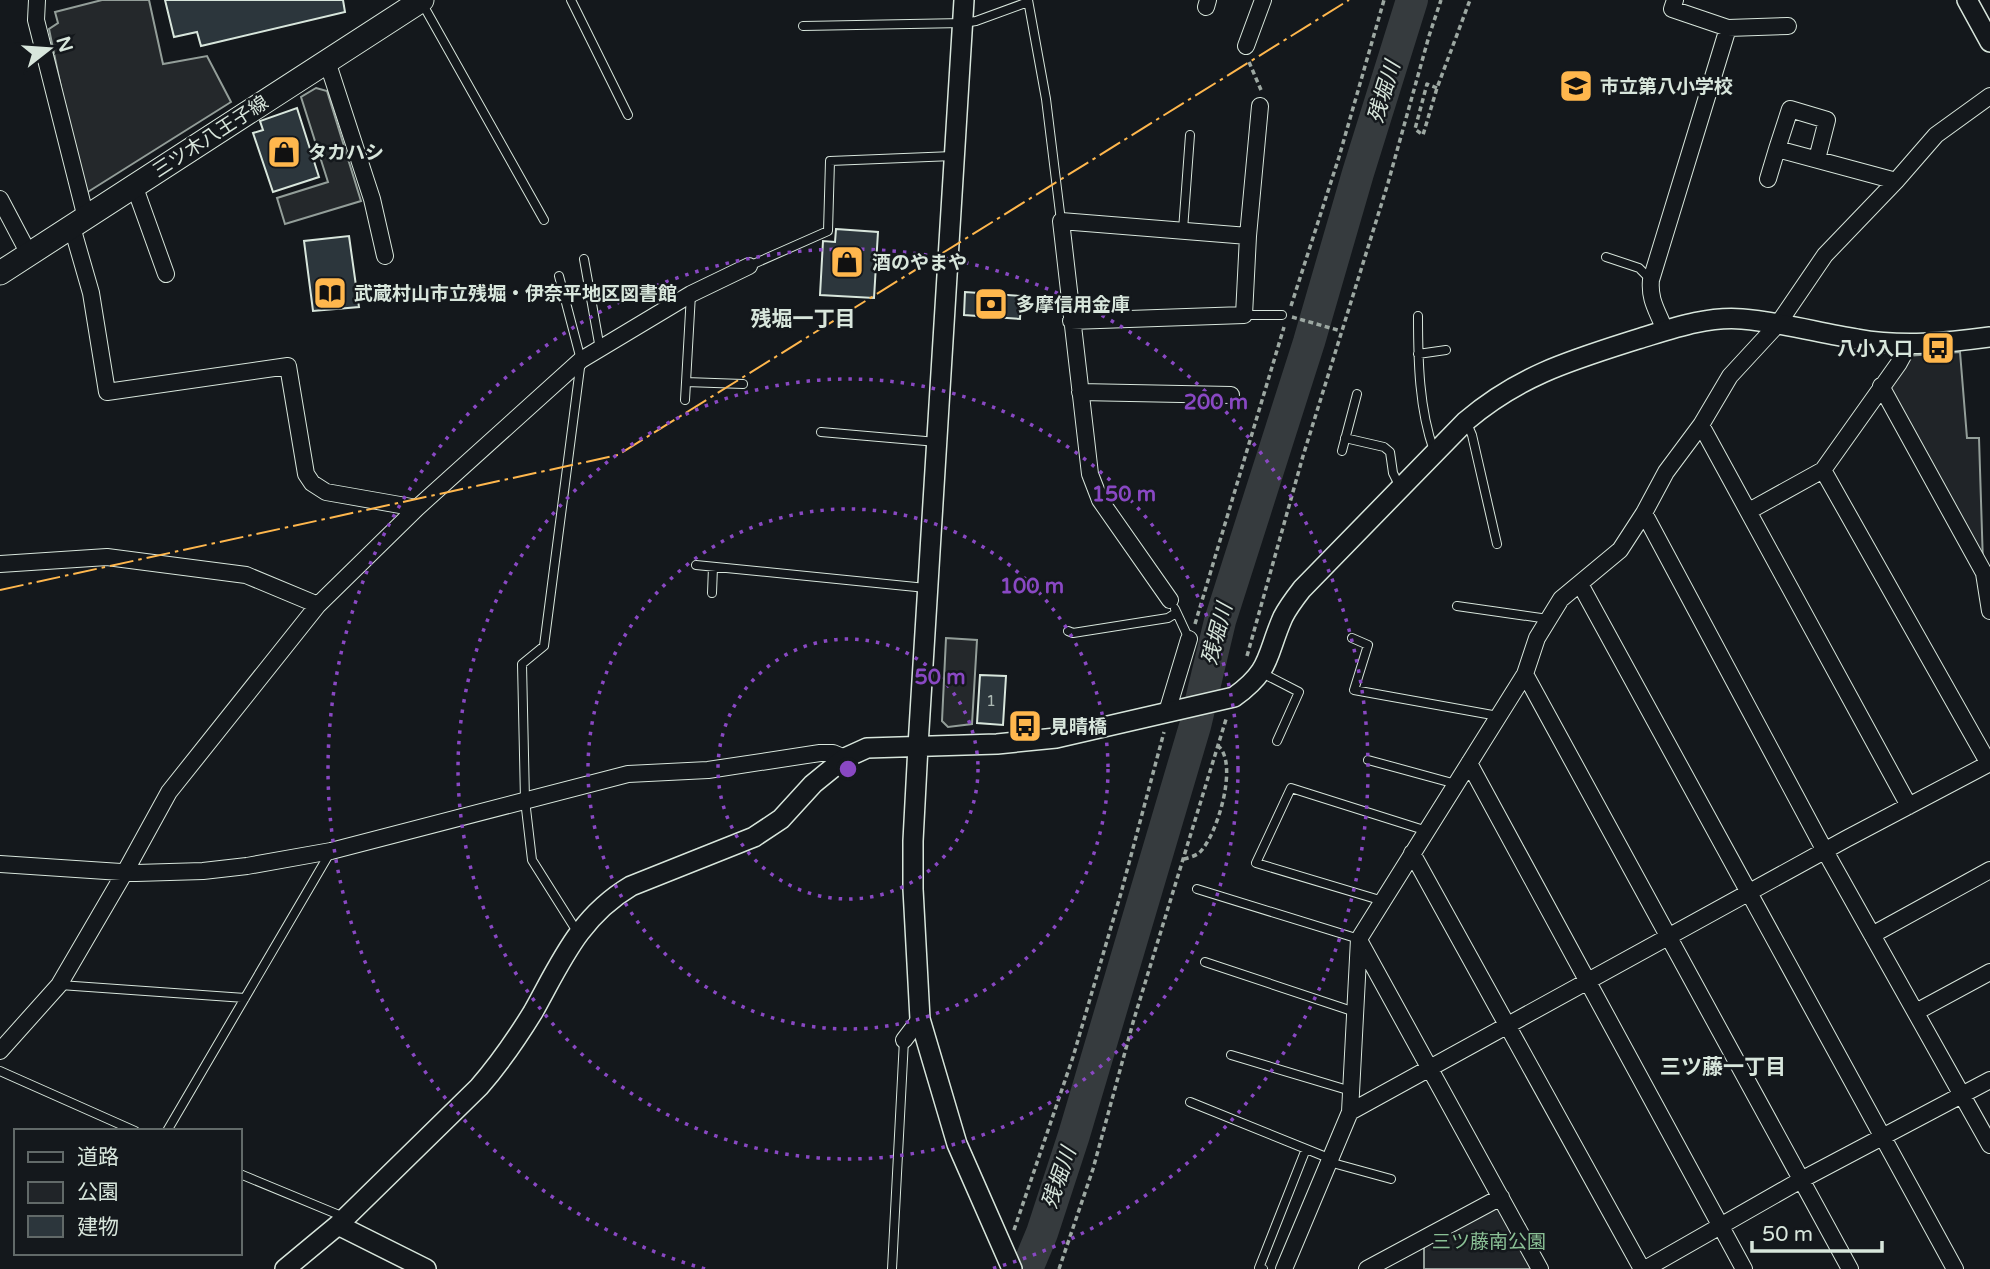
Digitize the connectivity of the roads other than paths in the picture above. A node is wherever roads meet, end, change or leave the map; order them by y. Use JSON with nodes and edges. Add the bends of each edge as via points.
{"nodes":[{"id":1,"x":37,"y":0,"type":"edge"},
{"id":2,"x":421,"y":0,"type":"edge"},
{"id":3,"x":571,"y":0,"type":"edge"},
{"id":4,"x":964,"y":0,"type":"edge"},
{"id":5,"x":1263,"y":0,"type":"edge"},
{"id":6,"x":1675,"y":0,"type":"edge"},
{"id":7,"x":1967,"y":0,"type":"edge"},
{"id":8,"x":1028,"y":1,"type":"edge"},
{"id":9,"x":963,"y":23,"type":"junction"},
{"id":10,"x":803,"y":26,"type":"dead end"},
{"id":11,"x":1788,"y":26,"type":"dead end"},
{"id":12,"x":1728,"y":28,"type":"junction"},
{"id":13,"x":1990,"y":42,"type":"edge"},
{"id":14,"x":1246,"y":46,"type":"road end"},
{"id":15,"x":327,"y":61,"type":"junction"},
{"id":16,"x":1990,"y":96,"type":"edge"},
{"id":17,"x":1261,"y":106,"type":"road end"},
{"id":18,"x":628,"y":116,"type":"dead end"},
{"id":19,"x":1190,"y":135,"type":"dead end"},
{"id":20,"x":1777,"y":149,"type":"junction"},
{"id":21,"x":953,"y":156,"type":"junction"},
{"id":22,"x":1817,"y":159,"type":"junction"},
{"id":23,"x":1768,"y":179,"type":"dead end"},
{"id":24,"x":1896,"y":181,"type":"junction"},
{"id":25,"x":134,"y":185,"type":"junction"},
{"id":26,"x":0,"y":199,"type":"edge"},
{"id":27,"x":544,"y":220,"type":"dead end"},
{"id":28,"x":1061,"y":221,"type":"junction"},
{"id":29,"x":79,"y":223,"type":"junction"},
{"id":30,"x":1183,"y":230,"type":"junction"},
{"id":31,"x":1248,"y":236,"type":"junction"},
{"id":32,"x":29,"y":254,"type":"junction"},
{"id":33,"x":385,"y":256,"type":"dead end"},
{"id":34,"x":1606,"y":257,"type":"dead end"},
{"id":35,"x":584,"y":259,"type":"dead end"},
{"id":36,"x":750,"y":266,"type":"joint"},
{"id":37,"x":0,"y":273,"type":"edge"},
{"id":38,"x":166,"y":274,"type":"dead end"},
{"id":39,"x":559,"y":276,"type":"dead end"},
{"id":40,"x":1651,"y":280,"type":"junction"},
{"id":41,"x":691,"y":294,"type":"junction"},
{"id":42,"x":1244,"y":314,"type":"junction"},
{"id":43,"x":1282,"y":315,"type":"dead end"},
{"id":44,"x":1418,"y":316,"type":"dead end"},
{"id":45,"x":1071,"y":321,"type":"junction"},
{"id":46,"x":1778,"y":324,"type":"junction"},
{"id":47,"x":1665,"y":331,"type":"junction"},
{"id":48,"x":1990,"y":337,"type":"edge"},
{"id":49,"x":1910,"y":344,"type":"junction"},
{"id":50,"x":600,"y":350,"type":"junction"},
{"id":51,"x":1446,"y":350,"type":"dead end"},
{"id":52,"x":1418,"y":354,"type":"junction"},
{"id":53,"x":581,"y":360,"type":"junction"},
{"id":54,"x":686,"y":382,"type":"junction"},
{"id":55,"x":743,"y":384,"type":"dead end"},
{"id":56,"x":1881,"y":386,"type":"junction"},
{"id":57,"x":1080,"y":392,"type":"junction"},
{"id":58,"x":1231,"y":394,"type":"dead end"},
{"id":59,"x":1357,"y":394,"type":"dead end"},
{"id":60,"x":685,"y":400,"type":"dead end"},
{"id":61,"x":1466,"y":421,"type":"junction"},
{"id":62,"x":1701,"y":425,"type":"junction"},
{"id":63,"x":821,"y":432,"type":"dead end"},
{"id":64,"x":1345,"y":438,"type":"junction"},
{"id":65,"x":937,"y":442,"type":"junction"},
{"id":66,"x":1342,"y":450,"type":"dead end"},
{"id":67,"x":1435,"y":453,"type":"junction"},
{"id":68,"x":1823,"y":470,"type":"junction"},
{"id":69,"x":1401,"y":488,"type":"junction"},
{"id":70,"x":417,"y":508,"type":"junction"},
{"id":71,"x":1749,"y":511,"type":"junction"},
{"id":72,"x":1644,"y":513,"type":"junction"},
{"id":73,"x":1497,"y":544,"type":"dead end"},
{"id":74,"x":0,"y":564,"type":"edge"},
{"id":75,"x":696,"y":565,"type":"dead end"},
{"id":76,"x":713,"y":567,"type":"junction"},
{"id":77,"x":1580,"y":584,"type":"junction"},
{"id":78,"x":929,"y":589,"type":"junction"},
{"id":79,"x":712,"y":593,"type":"dead end"},
{"id":80,"x":318,"y":605,"type":"junction"},
{"id":81,"x":1457,"y":606,"type":"dead end"},
{"id":82,"x":1173,"y":607,"type":"junction"},
{"id":83,"x":1990,"y":611,"type":"edge"},
{"id":84,"x":1548,"y":619,"type":"junction"},
{"id":85,"x":1069,"y":631,"type":"dead end"},
{"id":86,"x":1352,"y":638,"type":"dead end"},
{"id":87,"x":1189,"y":639,"type":"joint"},
{"id":88,"x":1261,"y":673,"type":"junction"},
{"id":89,"x":1525,"y":674,"type":"junction"},
{"id":90,"x":1498,"y":716,"type":"junction"},
{"id":91,"x":1168,"y":718,"type":"junction"},
{"id":92,"x":1277,"y":741,"type":"dead end"},
{"id":93,"x":918,"y":746,"type":"junction"},
{"id":94,"x":845,"y":758,"type":"junction"},
{"id":95,"x":1368,"y":760,"type":"dead end"},
{"id":96,"x":1469,"y":763,"type":"junction"},
{"id":97,"x":1990,"y":763,"type":"edge"},
{"id":98,"x":1455,"y":784,"type":"junction"},
{"id":99,"x":525,"y":800,"type":"junction"},
{"id":100,"x":1909,"y":806,"type":"junction"},
{"id":101,"x":1427,"y":831,"type":"junction"},
{"id":102,"x":331,"y":851,"type":"junction"},
{"id":103,"x":1825,"y":851,"type":"junction"},
{"id":104,"x":1412,"y":853,"type":"junction"},
{"id":105,"x":0,"y":864,"type":"edge"},
{"id":106,"x":1990,"y":870,"type":"edge"},
{"id":107,"x":125,"y":872,"type":"junction"},
{"id":108,"x":1197,"y":888,"type":"dead end"},
{"id":109,"x":1748,"y":893,"type":"junction"},
{"id":110,"x":1383,"y":901,"type":"junction"},
{"id":111,"x":578,"y":933,"type":"junction"},
{"id":112,"x":1872,"y":935,"type":"junction"},
{"id":113,"x":1668,"y":937,"type":"junction"},
{"id":114,"x":1359,"y":939,"type":"junction"},
{"id":115,"x":1205,"y":962,"type":"dead end"},
{"id":116,"x":1990,"y":972,"type":"edge"},
{"id":117,"x":1587,"y":981,"type":"junction"},
{"id":118,"x":58,"y":985,"type":"junction"},
{"id":119,"x":245,"y":998,"type":"junction"},
{"id":120,"x":1355,"y":1012,"type":"junction"},
{"id":121,"x":1916,"y":1012,"type":"junction"},
{"id":122,"x":920,"y":1019,"type":"junction"},
{"id":123,"x":1508,"y":1025,"type":"junction"},
{"id":124,"x":904,"y":1040,"type":"joint"},
{"id":125,"x":0,"y":1051,"type":"edge"},
{"id":126,"x":1230,"y":1055,"type":"dead end"},
{"id":127,"x":1430,"y":1068,"type":"junction"},
{"id":128,"x":0,"y":1071,"type":"edge"},
{"id":129,"x":1990,"y":1080,"type":"edge"},
{"id":130,"x":1351,"y":1091,"type":"junction"},
{"id":131,"x":1962,"y":1095,"type":"junction"},
{"id":132,"x":1190,"y":1102,"type":"dead end"},
{"id":133,"x":1350,"y":1112,"type":"junction"},
{"id":134,"x":130,"y":1129,"type":"edge"},
{"id":135,"x":168,"y":1129,"type":"edge"},
{"id":136,"x":1883,"y":1137,"type":"junction"},
{"id":137,"x":1990,"y":1145,"type":"edge"},
{"id":138,"x":1306,"y":1149,"type":"junction"},
{"id":139,"x":1330,"y":1160,"type":"junction"},
{"id":140,"x":242,"y":1175,"type":"edge"},
{"id":141,"x":1391,"y":1179,"type":"dead end"},
{"id":142,"x":1801,"y":1180,"type":"junction"},
{"id":143,"x":1501,"y":1197,"type":"junction"},
{"id":144,"x":341,"y":1221,"type":"junction"},
{"id":145,"x":1720,"y":1226,"type":"junction"},
{"id":146,"x":1008,"y":1260,"type":"edge"},
{"id":147,"x":285,"y":1269,"type":"edge"},
{"id":148,"x":426,"y":1269,"type":"edge"},
{"id":149,"x":892,"y":1269,"type":"edge"},
{"id":150,"x":1263,"y":1269,"type":"edge"},
{"id":151,"x":1284,"y":1269,"type":"edge"},
{"id":152,"x":1367,"y":1269,"type":"edge"},
{"id":153,"x":1540,"y":1269,"type":"edge"},
{"id":154,"x":1643,"y":1269,"type":"edge"},
{"id":155,"x":1744,"y":1269,"type":"edge"},
{"id":156,"x":1850,"y":1269,"type":"edge"},
{"id":157,"x":1955,"y":1269,"type":"edge"}],
"edges":[{"from":1,"to":29,"type":"street","via":[[36,20]]},
{"from":2,"to":15,"type":"main road","name":"三ツ木八王子線"},
{"from":2,"to":27,"type":"lane"},
{"from":3,"to":18,"type":"lane"},
{"from":4,"to":9,"type":"street"},
{"from":5,"to":14,"type":"street"},
{"from":6,"to":12,"type":"street","via":[[1672,9]]},
{"from":7,"to":13,"type":"street"},
{"from":8,"to":9,"type":"lane"},
{"from":8,"to":28,"type":"lane"},
{"from":9,"to":10,"type":"lane"},
{"from":9,"to":21,"type":"street"},
{"from":11,"to":12,"type":"street"},
{"from":12,"to":40,"type":"street"},
{"from":15,"to":25,"type":"main road","name":"三ツ木八王子線"},
{"from":15,"to":33,"type":"street","via":[[372,199]]},
{"from":16,"to":24,"type":"street","via":[[1936,135]]},
{"from":17,"to":31,"type":"street"},
{"from":19,"to":30,"type":"lane"},
{"from":20,"to":22,"type":"street"},
{"from":20,"to":22,"type":"street","via":[[1790,109],[1827,120]]},
{"from":20,"to":23,"type":"street"},
{"from":21,"to":36,"type":"lane","via":[[830,161],[828,231]]},
{"from":21,"to":65,"type":"street"},
{"from":22,"to":24,"type":"street"},
{"from":24,"to":46,"type":"street","via":[[1825,255]]},
{"from":25,"to":29,"type":"main road","name":"三ツ木八王子線"},
{"from":25,"to":38,"type":"street"},
{"from":26,"to":32,"type":"street"},
{"from":28,"to":30,"type":"street"},
{"from":28,"to":45,"type":"street"},
{"from":29,"to":32,"type":"main road","name":"三ツ木八王子線"},
{"from":29,"to":70,"type":"street","via":[[107,392],[288,366],[306,474],[312,483],[326,492]]},
{"from":30,"to":31,"type":"street"},
{"from":31,"to":42,"type":"street"},
{"from":32,"to":37,"type":"main road","name":"三ツ木八王子線"},
{"from":34,"to":40,"type":"lane","via":[[1639,268]]},
{"from":35,"to":50,"type":"lane"},
{"from":36,"to":41,"type":"street"},
{"from":39,"to":53,"type":"lane"},
{"from":40,"to":47,"type":"street","via":[[1652,301]]},
{"from":41,"to":50,"type":"street"},
{"from":41,"to":54,"type":"lane"},
{"from":42,"to":43,"type":"lane"},
{"from":42,"to":45,"type":"street"},
{"from":44,"to":52,"type":"lane"},
{"from":45,"to":57,"type":"street"},
{"from":46,"to":47,"type":"street","via":[[1740,318],[1690,323]]},
{"from":46,"to":49,"type":"street","via":[[1859,340]]},
{"from":46,"to":62,"type":"street","via":[[1730,376]]},
{"from":47,"to":61,"type":"street","via":[[1536,374]]},
{"from":48,"to":49,"type":"street"},
{"from":49,"to":56,"type":"street"},
{"from":50,"to":53,"type":"street"},
{"from":51,"to":52,"type":"lane"},
{"from":52,"to":67,"type":"lane","via":[[1427,431]]},
{"from":53,"to":70,"type":"street"},
{"from":53,"to":99,"type":"lane","via":[[544,646],[522,664]]},
{"from":54,"to":55,"type":"lane"},
{"from":54,"to":60,"type":"lane"},
{"from":56,"to":68,"type":"street"},
{"from":56,"to":83,"type":"street","via":[[1984,573]]},
{"from":57,"to":58,"type":"street"},
{"from":57,"to":82,"type":"street","via":[[1090,474],[1100,500]]},
{"from":59,"to":64,"type":"lane"},
{"from":61,"to":67,"type":"street"},
{"from":61,"to":73,"type":"lane"},
{"from":62,"to":71,"type":"street"},
{"from":62,"to":72,"type":"street","via":[[1666,472]]},
{"from":63,"to":65,"type":"lane"},
{"from":64,"to":66,"type":"lane"},
{"from":64,"to":69,"type":"lane","via":[[1390,452]]},
{"from":65,"to":78,"type":"street"},
{"from":67,"to":69,"type":"street"},
{"from":68,"to":71,"type":"street"},
{"from":68,"to":97,"type":"street"},
{"from":69,"to":88,"type":"street","via":[[1302,589],[1283,618]]},
{"from":70,"to":80,"type":"street"},
{"from":71,"to":100,"type":"street"},
{"from":72,"to":77,"type":"street","via":[[1620,550]]},
{"from":72,"to":103,"type":"street"},
{"from":74,"to":80,"type":"street","via":[[120,558],[246,575]]},
{"from":75,"to":76,"type":"lane"},
{"from":76,"to":78,"type":"lane"},
{"from":76,"to":79,"type":"lane"},
{"from":77,"to":84,"type":"street","via":[[1561,599]]},
{"from":77,"to":109,"type":"street"},
{"from":78,"to":93,"type":"street"},
{"from":80,"to":107,"type":"street","via":[[169,792]]},
{"from":81,"to":84,"type":"lane"},
{"from":82,"to":85,"type":"lane","via":[[1168,618]]},
{"from":82,"to":87,"type":"lane"},
{"from":84,"to":89,"type":"street"},
{"from":86,"to":90,"type":"lane","via":[[1368,645],[1354,690]]},
{"from":87,"to":91,"type":"street"},
{"from":88,"to":91,"type":"street","via":[[1227,700]]},
{"from":88,"to":92,"type":"lane","via":[[1299,692]]},
{"from":89,"to":90,"type":"street"},
{"from":89,"to":113,"type":"street"},
{"from":90,"to":96,"type":"street"},
{"from":91,"to":93,"type":"street","via":[[1056,738]]},
{"from":93,"to":94,"type":"street","via":[[867,748]]},
{"from":93,"to":122,"type":"street","via":[[913,889]]},
{"from":94,"to":99,"type":"street","via":[[833,753],[708,770],[628,774]]},
{"from":94,"to":111,"type":"street","via":[[813,783],[781,819],[754,837],[631,886],[603,906]]},
{"from":95,"to":98,"type":"lane"},
{"from":96,"to":98,"type":"street"},
{"from":96,"to":117,"type":"street"},
{"from":97,"to":100,"type":"street"},
{"from":98,"to":101,"type":"street"},
{"from":99,"to":102,"type":"street"},
{"from":99,"to":111,"type":"lane","via":[[533,860]]},
{"from":100,"to":103,"type":"street"},
{"from":101,"to":104,"type":"street"},
{"from":101,"to":110,"type":"lane","via":[[1291,788],[1256,863]]},
{"from":102,"to":107,"type":"street","via":[[203,871]]},
{"from":102,"to":119,"type":"lane"},
{"from":103,"to":109,"type":"street"},
{"from":103,"to":112,"type":"street"},
{"from":104,"to":110,"type":"street"},
{"from":104,"to":123,"type":"street"},
{"from":105,"to":107,"type":"street"},
{"from":106,"to":112,"type":"street"},
{"from":107,"to":118,"type":"street"},
{"from":108,"to":114,"type":"lane"},
{"from":109,"to":113,"type":"street"},
{"from":109,"to":136,"type":"street"},
{"from":110,"to":114,"type":"street"},
{"from":111,"to":144,"type":"street","via":[[497,1067]]},
{"from":112,"to":121,"type":"street"},
{"from":113,"to":117,"type":"street"},
{"from":113,"to":142,"type":"street"},
{"from":114,"to":120,"type":"street"},
{"from":114,"to":127,"type":"street"},
{"from":115,"to":120,"type":"lane"},
{"from":116,"to":121,"type":"street"},
{"from":117,"to":123,"type":"street"},
{"from":117,"to":145,"type":"street"},
{"from":118,"to":119,"type":"lane"},
{"from":118,"to":125,"type":"street"},
{"from":119,"to":135,"type":"lane"},
{"from":120,"to":130,"type":"street"},
{"from":121,"to":131,"type":"street"},
{"from":122,"to":124,"type":"street"},
{"from":122,"to":146,"type":"street","via":[[957,1144]]},
{"from":123,"to":127,"type":"street"},
{"from":123,"to":154,"type":"street"},
{"from":124,"to":149,"type":"lane"},
{"from":126,"to":130,"type":"lane"},
{"from":127,"to":133,"type":"street"},
{"from":127,"to":143,"type":"street"},
{"from":128,"to":134,"type":"lane"},
{"from":129,"to":131,"type":"street"},
{"from":130,"to":133,"type":"street"},
{"from":131,"to":136,"type":"street"},
{"from":131,"to":137,"type":"street"},
{"from":132,"to":138,"type":"lane"},
{"from":133,"to":139,"type":"street"},
{"from":136,"to":142,"type":"street"},
{"from":136,"to":157,"type":"street"},
{"from":138,"to":139,"type":"lane"},
{"from":138,"to":150,"type":"lane","via":[[1259,1268]]},
{"from":139,"to":141,"type":"lane"},
{"from":139,"to":151,"type":"street"},
{"from":140,"to":144,"type":"lane"},
{"from":142,"to":145,"type":"street"},
{"from":142,"to":156,"type":"street"},
{"from":143,"to":152,"type":"street"},
{"from":143,"to":153,"type":"street"},
{"from":144,"to":147,"type":"street"},
{"from":144,"to":148,"type":"street"},
{"from":145,"to":154,"type":"street"},
{"from":145,"to":155,"type":"street"}]}
